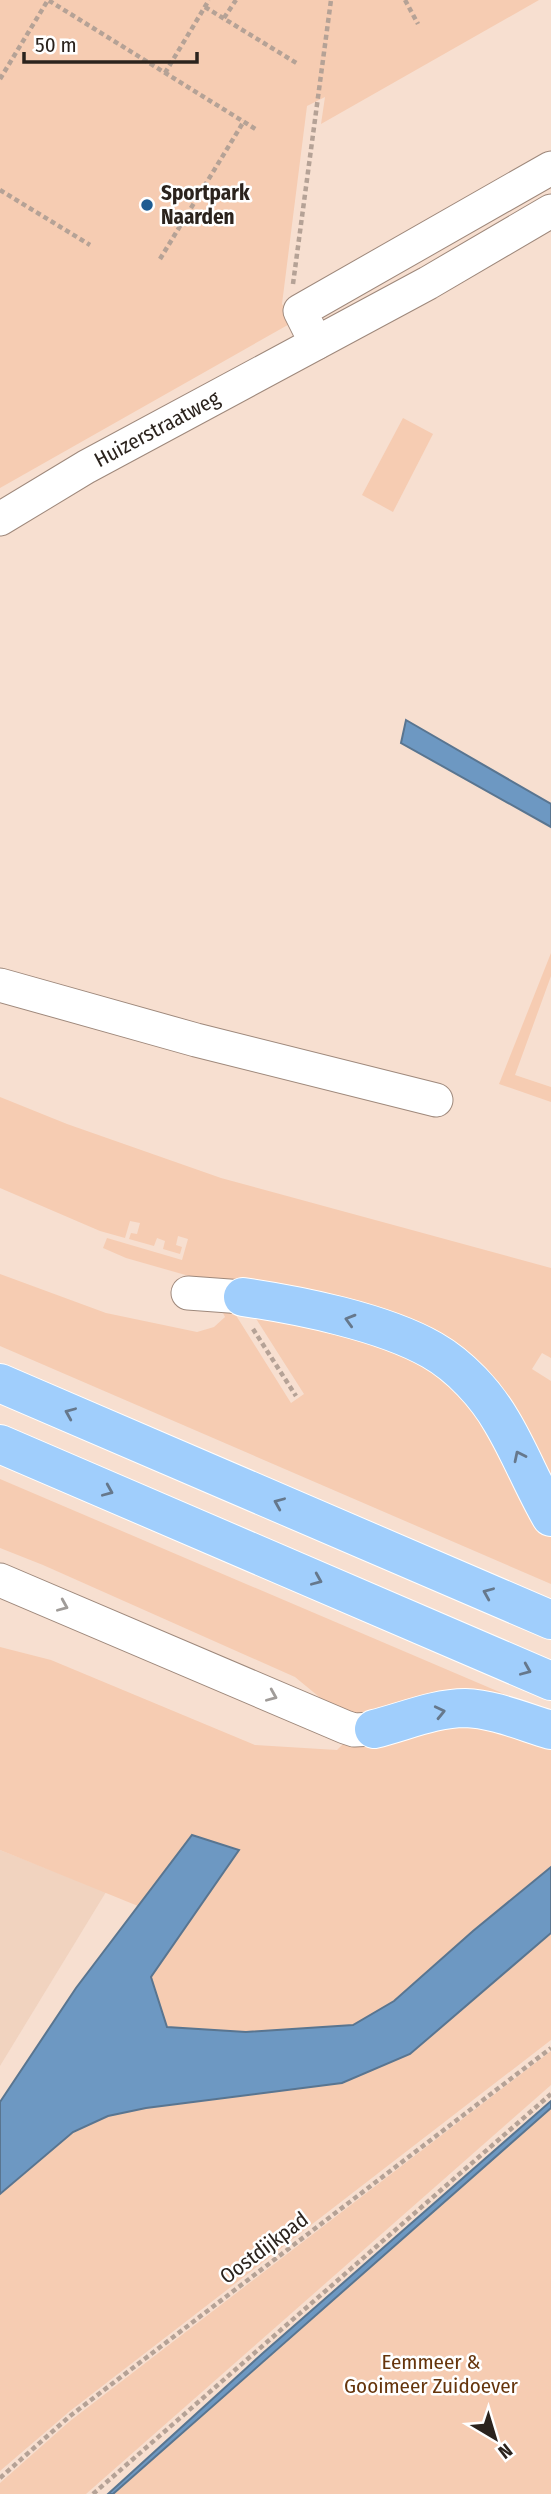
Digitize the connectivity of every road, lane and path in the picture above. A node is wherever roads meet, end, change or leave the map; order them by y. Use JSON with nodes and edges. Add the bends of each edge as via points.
{"nodes":[{"id":1,"x":209,"y":0,"type":"edge"},
{"id":2,"x":236,"y":0,"type":"edge"},
{"id":3,"x":331,"y":0,"type":"edge"},
{"id":4,"x":405,"y":0,"type":"edge"},
{"id":5,"x":205,"y":7,"type":"junction"},
{"id":6,"x":224,"y":18,"type":"junction"},
{"id":7,"x":418,"y":24,"type":"dead end"},
{"id":8,"x":298,"y":65,"type":"dead end"},
{"id":9,"x":166,"y":73,"type":"junction"},
{"id":10,"x":0,"y":79,"type":"edge"},
{"id":11,"x":244,"y":121,"type":"junction"},
{"id":12,"x":257,"y":130,"type":"dead end"},
{"id":13,"x":551,"y":168,"type":"edge"},
{"id":14,"x":0,"y":190,"type":"edge"},
{"id":15,"x":551,"y":211,"type":"edge"},
{"id":16,"x":90,"y":245,"type":"dead end"},
{"id":17,"x":160,"y":259,"type":"dead end"},
{"id":18,"x":300,"y":311,"type":"junction"},
{"id":19,"x":316,"y":343,"type":"junction"},
{"id":20,"x":0,"y":519,"type":"edge"},
{"id":21,"x":0,"y":985,"type":"edge"},
{"id":22,"x":436,"y":1100,"type":"dead end"},
{"id":23,"x":188,"y":1293,"type":"dead end"},
{"id":24,"x":238,"y":1297,"type":"junction"},
{"id":25,"x":0,"y":1383,"type":"edge"},
{"id":26,"x":296,"y":1396,"type":"dead end"},
{"id":27,"x":0,"y":1444,"type":"edge"},
{"id":28,"x":551,"y":1517,"type":"edge"},
{"id":29,"x":0,"y":1580,"type":"edge"},
{"id":30,"x":551,"y":1620,"type":"edge"},
{"id":31,"x":551,"y":1681,"type":"edge"},
{"id":32,"x":374,"y":1729,"type":"joint"},
{"id":33,"x":551,"y":1730,"type":"edge"},
{"id":34,"x":551,"y":2048,"type":"edge"},
{"id":35,"x":551,"y":2094,"type":"edge"},
{"id":36,"x":0,"y":2479,"type":"edge"},
{"id":37,"x":93,"y":2494,"type":"edge"}],
"edges":[{"from":1,"to":5,"type":"path"},
{"from":2,"to":6,"type":"path"},
{"from":3,"to":18,"type":"path","via":[[292,293]]},
{"from":4,"to":7,"type":"path"},
{"from":5,"to":6,"type":"path"},
{"from":5,"to":9,"type":"path"},
{"from":6,"to":8,"type":"path"},
{"from":9,"to":10,"type":"path","via":[[48,0]]},
{"from":9,"to":11,"type":"path"},
{"from":11,"to":12,"type":"path"},
{"from":11,"to":17,"type":"path"},
{"from":13,"to":18,"type":"street"},
{"from":14,"to":16,"type":"path"},
{"from":15,"to":19,"type":"street","name":"Huizerstraatweg"},
{"from":18,"to":19,"type":"street"},
{"from":19,"to":20,"type":"street","name":"Huizerstraatweg","via":[[86,467]]},
{"from":21,"to":22,"type":"street"},
{"from":23,"to":24,"type":"street"},
{"from":24,"to":26,"type":"path"},
{"from":28,"to":24,"type":"highway","one_way":true,"via":[[502,1421],[474,1385],[444,1358],[411,1340],[357,1321]]},
{"from":30,"to":25,"type":"highway","one_way":true},
{"from":27,"to":31,"type":"highway","one_way":true},
{"from":29,"to":32,"type":"street","one_way":true,"via":[[345,1727]]},
{"from":32,"to":33,"type":"highway","one_way":true,"via":[[466,1708]]},
{"from":34,"to":36,"type":"path","name":"Oostdijkpad","via":[[70,2416]]},
{"from":35,"to":37,"type":"path"}]}
